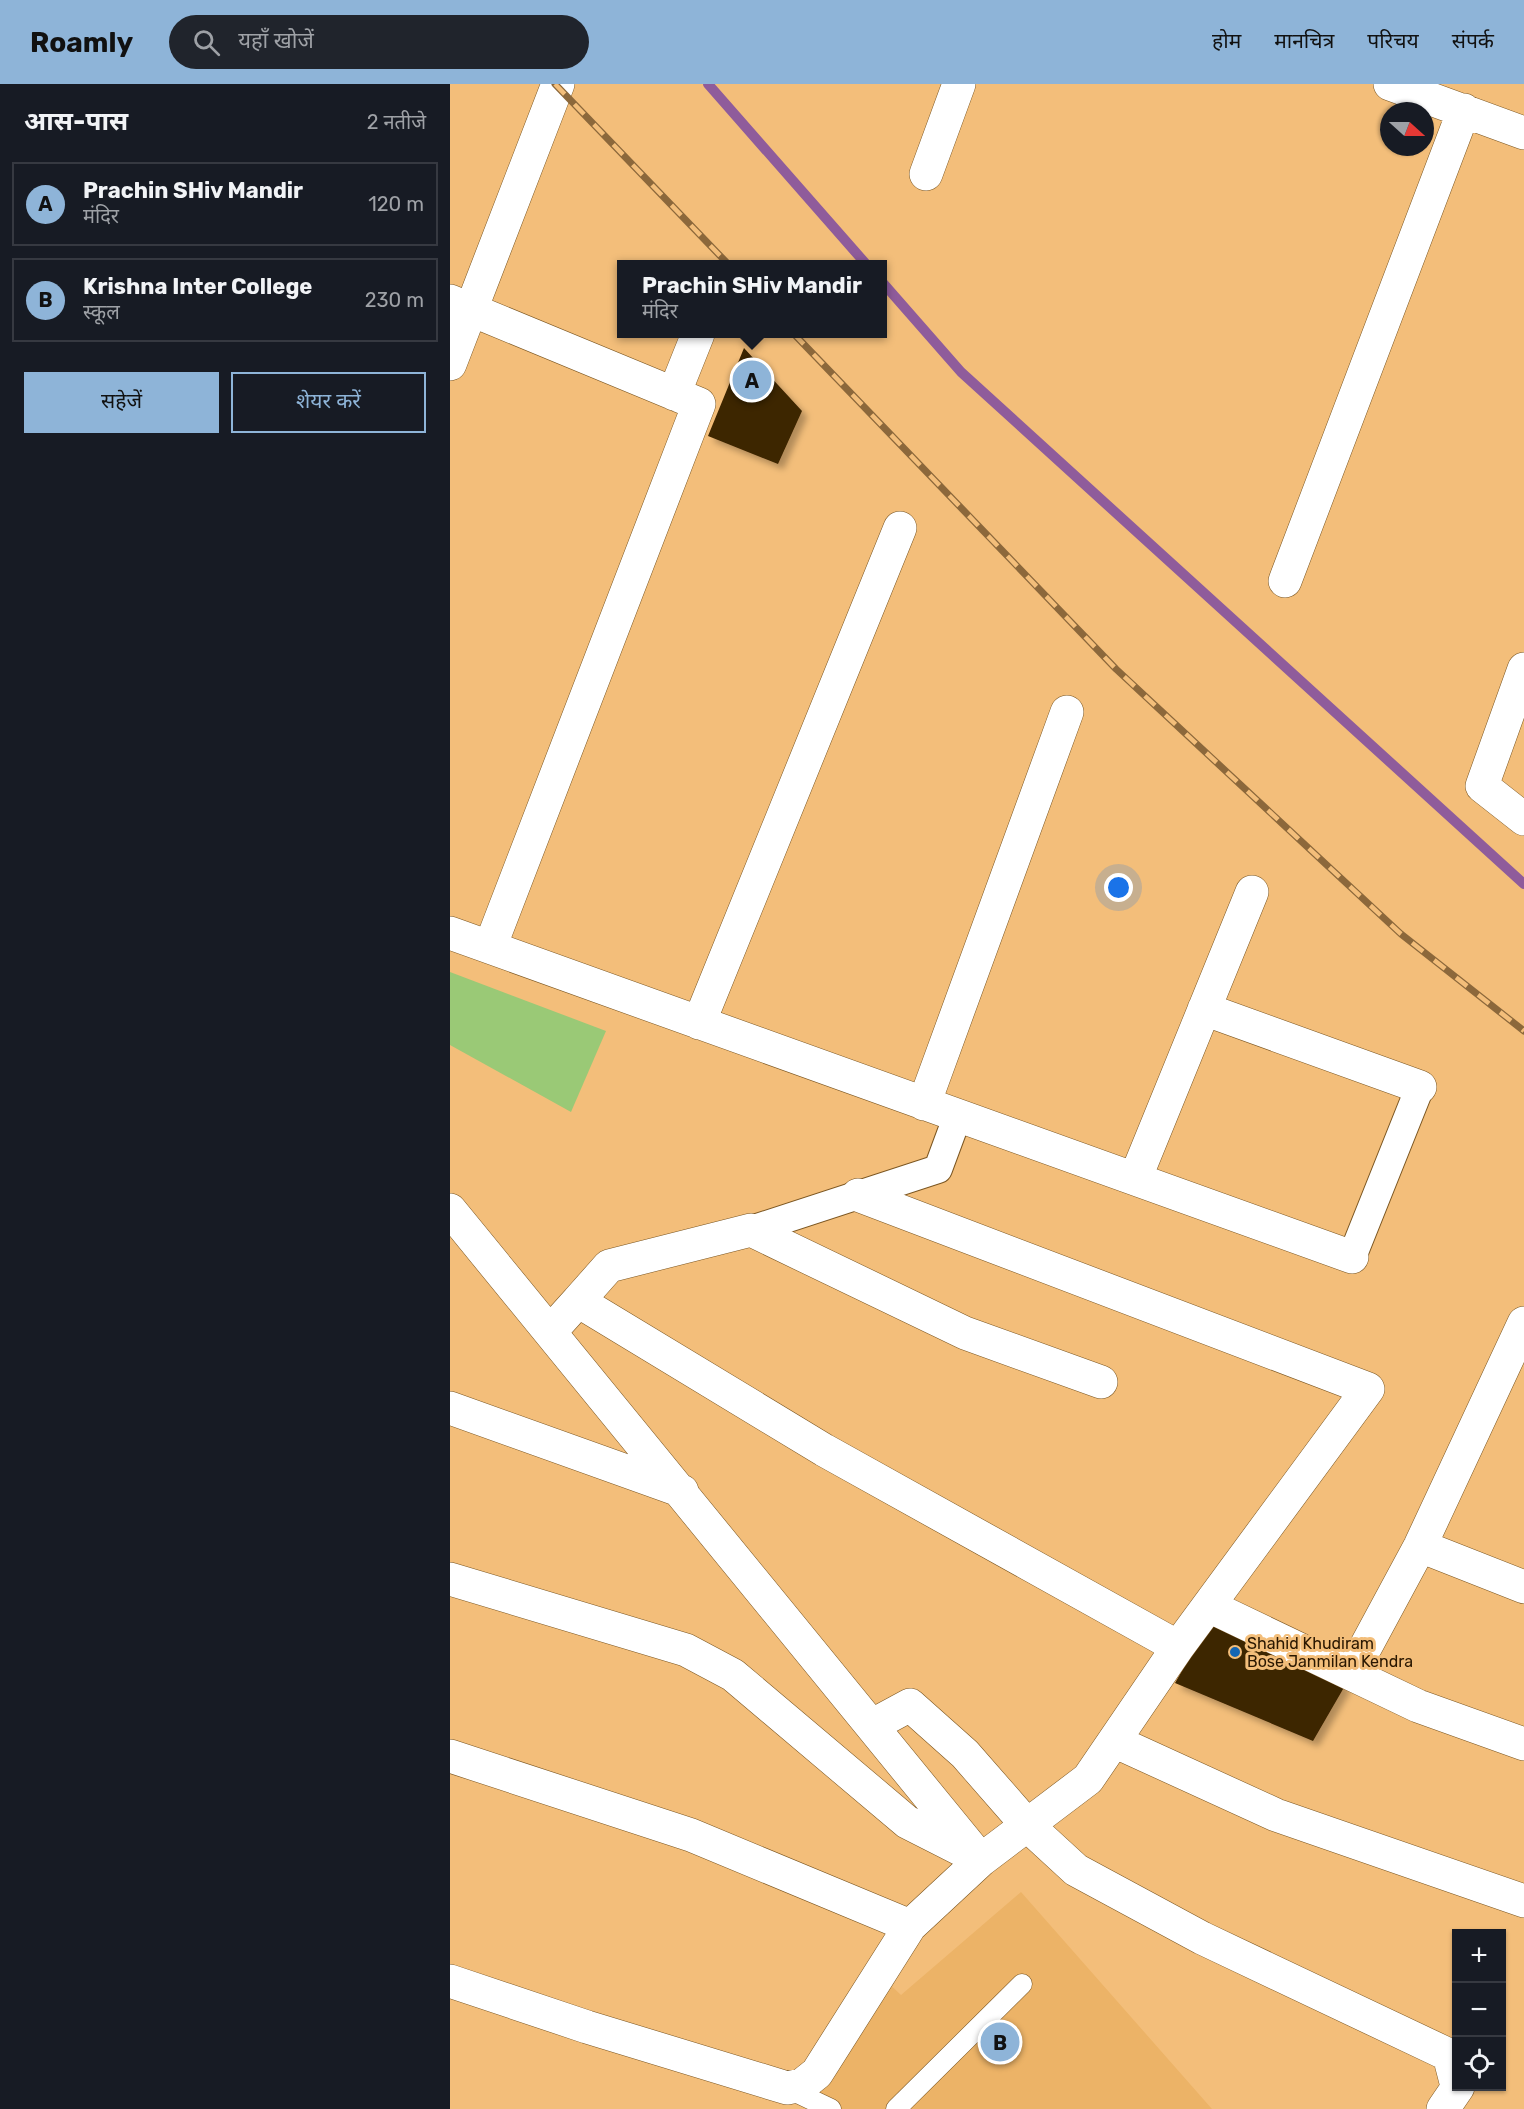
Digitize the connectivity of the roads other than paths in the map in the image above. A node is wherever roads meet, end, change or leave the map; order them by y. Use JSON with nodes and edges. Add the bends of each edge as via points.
{"nodes":[{"id":1,"x":558,"y":84,"type":"edge"},
{"id":2,"x":959,"y":84,"type":"edge"},
{"id":3,"x":1390,"y":84,"type":"edge"},
{"id":4,"x":1464,"y":110,"type":"junction"},
{"id":5,"x":1524,"y":133,"type":"edge"},
{"id":6,"x":926,"y":174,"type":"dead end"},
{"id":7,"x":460,"y":305,"type":"edge"},
{"id":8,"x":696,"y":338,"type":"edge"},
{"id":9,"x":450,"y":364,"type":"edge"},
{"id":10,"x":674,"y":394,"type":"junction"},
{"id":11,"x":900,"y":528,"type":"dead end"},
{"id":12,"x":1285,"y":581,"type":"dead end"},
{"id":13,"x":1524,"y":669,"type":"edge"},
{"id":14,"x":1067,"y":712,"type":"dead end"},
{"id":15,"x":1524,"y":819,"type":"edge"},
{"id":16,"x":1252,"y":892,"type":"dead end"},
{"id":17,"x":450,"y":933,"type":"edge"},
{"id":18,"x":490,"y":947,"type":"junction"},
{"id":19,"x":1204,"y":1010,"type":"junction"},
{"id":20,"x":699,"y":1023,"type":"junction"},
{"id":21,"x":1420,"y":1087,"type":"joint"},
{"id":22,"x":924,"y":1104,"type":"junction"},
{"id":23,"x":958,"y":1115,"type":"junction"},
{"id":24,"x":1135,"y":1179,"type":"junction"},
{"id":25,"x":858,"y":1195,"type":"junction"},
{"id":26,"x":454,"y":1218,"type":"edge"},
{"id":27,"x":751,"y":1230,"type":"junction"},
{"id":28,"x":1352,"y":1257,"type":"joint"},
{"id":29,"x":578,"y":1301,"type":"junction"},
{"id":30,"x":550,"y":1332,"type":"junction"},
{"id":31,"x":1521,"y":1340,"type":"edge"},
{"id":32,"x":1101,"y":1382,"type":"dead end"},
{"id":33,"x":450,"y":1408,"type":"edge"},
{"id":34,"x":682,"y":1491,"type":"junction"},
{"id":35,"x":1420,"y":1546,"type":"junction"},
{"id":36,"x":450,"y":1579,"type":"edge"},
{"id":37,"x":1524,"y":1587,"type":"edge"},
{"id":38,"x":1209,"y":1606,"type":"junction"},
{"id":39,"x":1178,"y":1647,"type":"junction"},
{"id":40,"x":1351,"y":1674,"type":"junction"},
{"id":41,"x":873,"y":1725,"type":"junction"},
{"id":42,"x":1114,"y":1742,"type":"junction"},
{"id":43,"x":1524,"y":1744,"type":"edge"},
{"id":44,"x":450,"y":1756,"type":"edge"},
{"id":45,"x":1027,"y":1825,"type":"junction"},
{"id":46,"x":981,"y":1860,"type":"junction"},
{"id":47,"x":1524,"y":1901,"type":"edge"},
{"id":48,"x":910,"y":1926,"type":"junction"},
{"id":49,"x":450,"y":1981,"type":"edge"},
{"id":50,"x":1022,"y":1984,"type":"dead end"},
{"id":51,"x":1452,"y":2067,"type":"edge"},
{"id":52,"x":787,"y":2088,"type":"junction"},
{"id":53,"x":1455,"y":2091,"type":"edge"},
{"id":54,"x":1459,"y":2091,"type":"edge"},
{"id":55,"x":831,"y":2109,"type":"edge"},
{"id":56,"x":896,"y":2109,"type":"edge"},
{"id":57,"x":1443,"y":2109,"type":"edge"},
{"id":58,"x":1464,"y":2109,"type":"edge"}],
"edges":[{"from":1,"to":7,"type":"street"},
{"from":2,"to":6,"type":"street"},
{"from":3,"to":4,"type":"street"},
{"from":4,"to":5,"type":"street"},
{"from":4,"to":12,"type":"street"},
{"from":7,"to":9,"type":"street"},
{"from":7,"to":10,"type":"street"},
{"from":8,"to":10,"type":"street"},
{"from":10,"to":18,"type":"street","via":[[699,404]]},
{"from":11,"to":20,"type":"street"},
{"from":13,"to":15,"type":"street","via":[[1482,786]]},
{"from":14,"to":22,"type":"street"},
{"from":16,"to":19,"type":"street"},
{"from":17,"to":18,"type":"street"},
{"from":18,"to":20,"type":"street"},
{"from":19,"to":21,"type":"street"},
{"from":19,"to":24,"type":"street"},
{"from":20,"to":22,"type":"street"},
{"from":21,"to":28,"type":"street"},
{"from":22,"to":23,"type":"street"},
{"from":23,"to":24,"type":"street"},
{"from":23,"to":25,"type":"street","via":[[938,1169]]},
{"from":24,"to":28,"type":"street"},
{"from":25,"to":27,"type":"street"},
{"from":25,"to":38,"type":"street","via":[[1368,1389]]},
{"from":26,"to":30,"type":"street"},
{"from":27,"to":29,"type":"street","via":[[609,1266]]},
{"from":27,"to":32,"type":"street","via":[[965,1333]]},
{"from":29,"to":30,"type":"street"},
{"from":29,"to":39,"type":"street","via":[[824,1450]]},
{"from":30,"to":34,"type":"street"},
{"from":31,"to":35,"type":"street"},
{"from":33,"to":34,"type":"street"},
{"from":34,"to":41,"type":"street"},
{"from":35,"to":37,"type":"street"},
{"from":35,"to":40,"type":"street"},
{"from":36,"to":46,"type":"street","via":[[686,1650],[733,1675],[907,1822]]},
{"from":38,"to":39,"type":"street"},
{"from":38,"to":40,"type":"street"},
{"from":39,"to":42,"type":"street"},
{"from":40,"to":43,"type":"street","via":[[1418,1706]]},
{"from":41,"to":45,"type":"street","via":[[910,1705],[965,1754]]},
{"from":41,"to":46,"type":"street"},
{"from":42,"to":45,"type":"street","via":[[1088,1779]]},
{"from":42,"to":47,"type":"street","via":[[1276,1815]]},
{"from":44,"to":48,"type":"street","via":[[691,1835]]},
{"from":45,"to":46,"type":"street"},
{"from":45,"to":51,"type":"street","via":[[1076,1870],[1202,1938],[1449,2055]]},
{"from":46,"to":48,"type":"street"},
{"from":48,"to":52,"type":"street","via":[[817,2073],[802,2085]]},
{"from":49,"to":52,"type":"street"},
{"from":50,"to":56,"type":"lane"},
{"from":52,"to":55,"type":"lane"},
{"from":53,"to":57,"type":"street"},
{"from":54,"to":58,"type":"street"}]}
